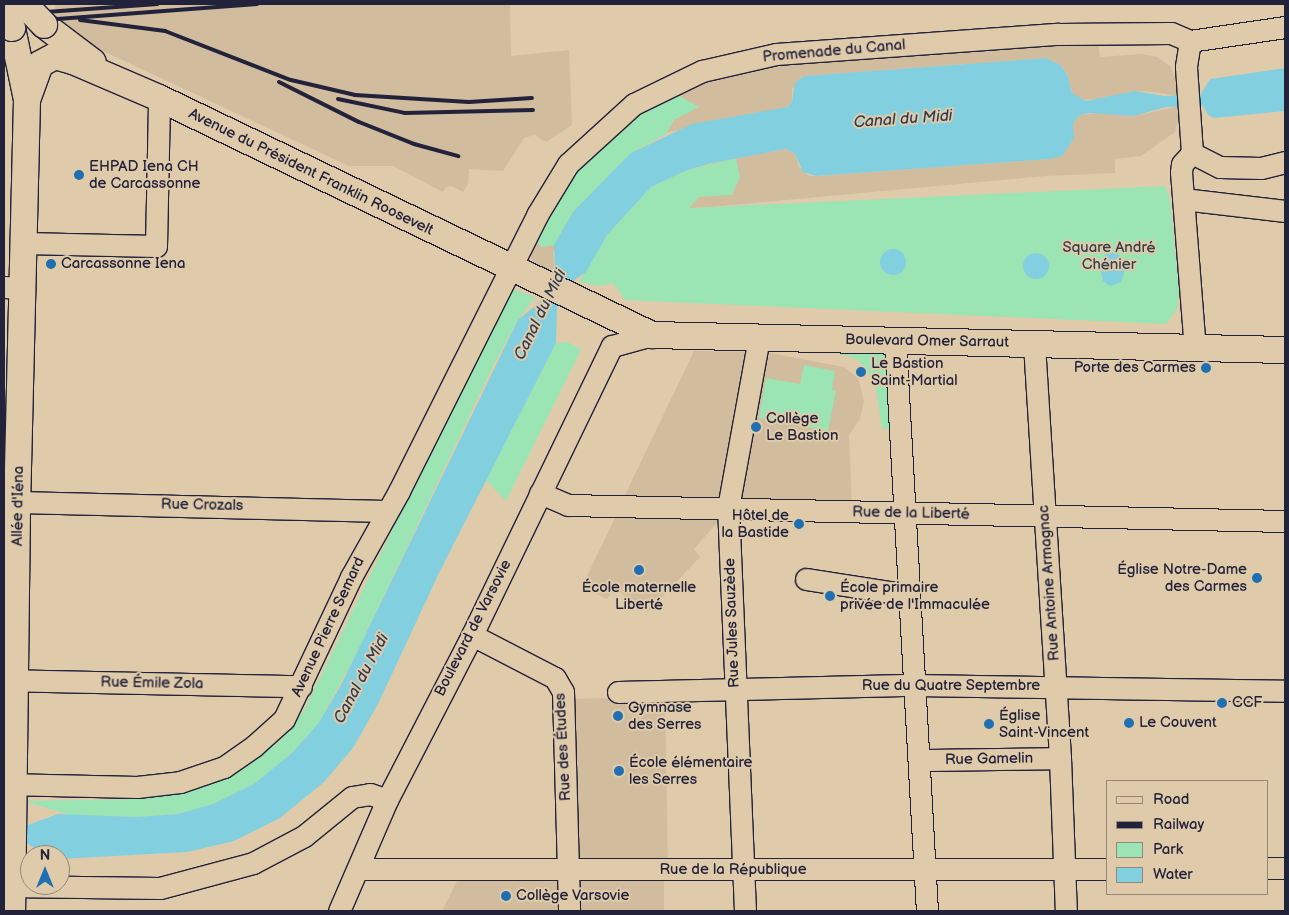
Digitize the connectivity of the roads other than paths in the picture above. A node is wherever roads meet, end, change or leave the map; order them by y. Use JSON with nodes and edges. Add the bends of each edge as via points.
{"nodes":[{"id":1,"x":24,"y":4,"type":"edge"},
{"id":2,"x":8,"y":26,"type":"edge"},
{"id":3,"x":1285,"y":27,"type":"edge"},
{"id":4,"x":1190,"y":41,"type":"junction"},
{"id":5,"x":104,"y":73,"type":"junction"},
{"id":6,"x":159,"y":98,"type":"junction"},
{"id":7,"x":27,"y":100,"type":"junction"},
{"id":8,"x":1192,"y":154,"type":"junction"},
{"id":9,"x":1285,"y":162,"type":"edge"},
{"id":10,"x":1183,"y":198,"type":"junction"},
{"id":11,"x":1285,"y":211,"type":"edge"},
{"id":12,"x":24,"y":243,"type":"junction"},
{"id":13,"x":514,"y":270,"type":"junction"},
{"id":14,"x":13,"y":288,"type":"edge"},
{"id":15,"x":587,"y":304,"type":"junction"},
{"id":16,"x":652,"y":335,"type":"junction"},
{"id":17,"x":759,"y":337,"type":"junction"},
{"id":18,"x":895,"y":341,"type":"junction"},
{"id":19,"x":1034,"y":344,"type":"junction"},
{"id":20,"x":612,"y":346,"type":"junction"},
{"id":21,"x":1195,"y":348,"type":"junction"},
{"id":22,"x":1285,"y":350,"type":"edge"},
{"id":23,"x":540,"y":493,"type":"junction"},
{"id":24,"x":18,"y":502,"type":"junction"},
{"id":25,"x":728,"y":508,"type":"junction"},
{"id":26,"x":385,"y":511,"type":"junction"},
{"id":27,"x":905,"y":512,"type":"junction"},
{"id":28,"x":1045,"y":516,"type":"junction"},
{"id":29,"x":1285,"y":521,"type":"edge"},
{"id":30,"x":806,"y":578,"type":"dead end"},
{"id":31,"x":909,"y":595,"type":"junction"},
{"id":32,"x":472,"y":635,"type":"junction"},
{"id":33,"x":10,"y":681,"type":"edge"},
{"id":34,"x":914,"y":685,"type":"junction"},
{"id":35,"x":301,"y":686,"type":"junction"},
{"id":36,"x":1056,"y":686,"type":"junction"},
{"id":37,"x":734,"y":687,"type":"junction"},
{"id":38,"x":1285,"y":691,"type":"edge"},
{"id":39,"x":618,"y":692,"type":"dead end"},
{"id":40,"x":1060,"y":758,"type":"junction"},
{"id":41,"x":918,"y":760,"type":"junction"},
{"id":42,"x":10,"y":787,"type":"edge"},
{"id":43,"x":387,"y":800,"type":"junction"},
{"id":44,"x":1269,"y":868,"type":"edge"},
{"id":45,"x":1285,"y":868,"type":"edge"},
{"id":46,"x":358,"y":869,"type":"junction"},
{"id":47,"x":925,"y":869,"type":"junction"},
{"id":48,"x":1063,"y":869,"type":"junction"},
{"id":49,"x":1106,"y":869,"type":"edge"},
{"id":50,"x":567,"y":870,"type":"junction"},
{"id":51,"x":742,"y":870,"type":"junction"},
{"id":52,"x":10,"y":894,"type":"edge"},
{"id":53,"x":338,"y":911,"type":"edge"},
{"id":54,"x":569,"y":911,"type":"edge"},
{"id":55,"x":745,"y":911,"type":"edge"},
{"id":56,"x":927,"y":911,"type":"edge"},
{"id":57,"x":1066,"y":911,"type":"edge"}],
"edges":[{"from":1,"to":5,"type":"main road","name":"Avenue du Président Franklin Roosevelt","bridge":true,"via":[[44,25],[76,46]]},
{"from":2,"to":7,"type":"main road"},
{"from":3,"to":4,"type":"street"},
{"from":4,"to":8,"type":"street","via":[[1186,67]]},
{"from":4,"to":13,"type":"street","name":"Promenade du Canal","via":[[1171,34],[1058,34],[776,54],[702,71],[634,104],[568,164],[536,215]]},
{"from":5,"to":6,"type":"main road","name":"Avenue du Président Franklin Roosevelt"},
{"from":5,"to":7,"type":"main road","name":"Avenue du Président Franklin Roosevelt","via":[[55,56],[46,59],[40,64]]},
{"from":6,"to":12,"type":"street","via":[[156,246]]},
{"from":6,"to":13,"type":"main road","name":"Avenue du Président Franklin Roosevelt"},
{"from":7,"to":12,"type":"main road","name":"Allée d'Iéna"},
{"from":8,"to":9,"type":"street","via":[[1220,168],[1262,168]]},
{"from":8,"to":10,"type":"street","via":[[1182,164]]},
{"from":10,"to":11,"type":"street"},
{"from":10,"to":21,"type":"street"},
{"from":12,"to":14,"type":"main road","name":"Allée d'Iéna"},
{"from":13,"to":15,"type":"main road","name":"Avenue du Président Franklin Roosevelt"},
{"from":13,"to":26,"type":"street","name":"Avenue Pierre Semard","via":[[441,402],[399,491]]},
{"from":14,"to":24,"type":"main road","name":"Allée d'Iéna"},
{"from":15,"to":16,"type":"main road","name":"Boulevard Omer Sarraut"},
{"from":15,"to":20,"type":"street"},
{"from":16,"to":17,"type":"main road","name":"Boulevard Omer Sarraut"},
{"from":16,"to":20,"type":"street"},
{"from":17,"to":18,"type":"main road","name":"Boulevard Omer Sarraut"},
{"from":17,"to":25,"type":"street","name":"Rue Jules Sauzède"},
{"from":18,"to":19,"type":"main road","name":"Boulevard Omer Sarraut"},
{"from":18,"to":27,"type":"street"},
{"from":19,"to":21,"type":"main road","name":"Boulevard Omer Sarraut"},
{"from":19,"to":28,"type":"street","name":"Rue Antoine Armagnac"},
{"from":20,"to":23,"type":"street","name":"Boulevard de Varsovie"},
{"from":21,"to":22,"type":"main road","name":"Boulevard Omer Sarraut"},
{"from":23,"to":25,"type":"street","name":"Rue de la Liberté","via":[[568,504]]},
{"from":23,"to":32,"type":"street","name":"Boulevard de Varsovie"},
{"from":24,"to":26,"type":"street","name":"Rue Crozals"},
{"from":24,"to":33,"type":"main road","name":"Allée d'Iéna"},
{"from":25,"to":27,"type":"street","name":"Rue de la Liberté"},
{"from":25,"to":37,"type":"street","name":"Rue Jules Sauzède"},
{"from":26,"to":35,"type":"street","name":"Avenue Pierre Semard"},
{"from":27,"to":28,"type":"street","name":"Rue de la Liberté"},
{"from":27,"to":31,"type":"street"},
{"from":28,"to":29,"type":"street","name":"Rue de la Liberté"},
{"from":28,"to":36,"type":"street","name":"Rue Antoine Armagnac"},
{"from":30,"to":31,"type":"street"},
{"from":31,"to":34,"type":"street"},
{"from":32,"to":43,"type":"street","name":"Boulevard de Varsovie"},
{"from":32,"to":50,"type":"street","name":"Rue des Études","via":[[555,678],[563,692]]},
{"from":33,"to":35,"type":"street","name":"Rue Émile Zola"},
{"from":33,"to":42,"type":"main road","name":"Allée d'Iéna"},
{"from":34,"to":36,"type":"street","name":"Rue du Quatre Septembre"},
{"from":34,"to":37,"type":"street","name":"Rue du Quatre Septembre"},
{"from":34,"to":41,"type":"street"},
{"from":35,"to":42,"type":"street","name":"Avenue Pierre Semard","via":[[284,719],[224,767],[180,782],[137,787]]},
{"from":36,"to":38,"type":"street","name":"Rue du Quatre Septembre"},
{"from":36,"to":40,"type":"street","name":"Rue Antoine Armagnac"},
{"from":37,"to":39,"type":"street","name":"Rue du Quatre Septembre"},
{"from":37,"to":51,"type":"street","name":"Rue Jules Sauzède"},
{"from":40,"to":41,"type":"street","name":"Rue Gamelin"},
{"from":40,"to":48,"type":"street","name":"Rue Antoine Armagnac"},
{"from":41,"to":47,"type":"street"},
{"from":42,"to":52,"type":"main road","name":"Allée d'Iéna"},
{"from":43,"to":46,"type":"street","name":"Boulevard de Varsovie"},
{"from":43,"to":52,"type":"street","via":[[370,794],[352,797],[304,836],[253,863],[160,888]]},
{"from":44,"to":45,"type":"street"},
{"from":46,"to":50,"type":"street","name":"Rue de la République"},
{"from":46,"to":53,"type":"street","name":"Boulevard de Varsovie"},
{"from":47,"to":48,"type":"street","name":"Rue de la République"},
{"from":47,"to":51,"type":"street","name":"Rue de la République"},
{"from":47,"to":56,"type":"street"},
{"from":48,"to":49,"type":"street","name":"Rue de la République"},
{"from":48,"to":57,"type":"street","name":"Rue Antoine Armagnac"},
{"from":50,"to":51,"type":"street","name":"Rue de la République"},
{"from":50,"to":54,"type":"street","name":"Rue des Études"},
{"from":51,"to":55,"type":"street","name":"Rue Jules Sauzède"}]}
